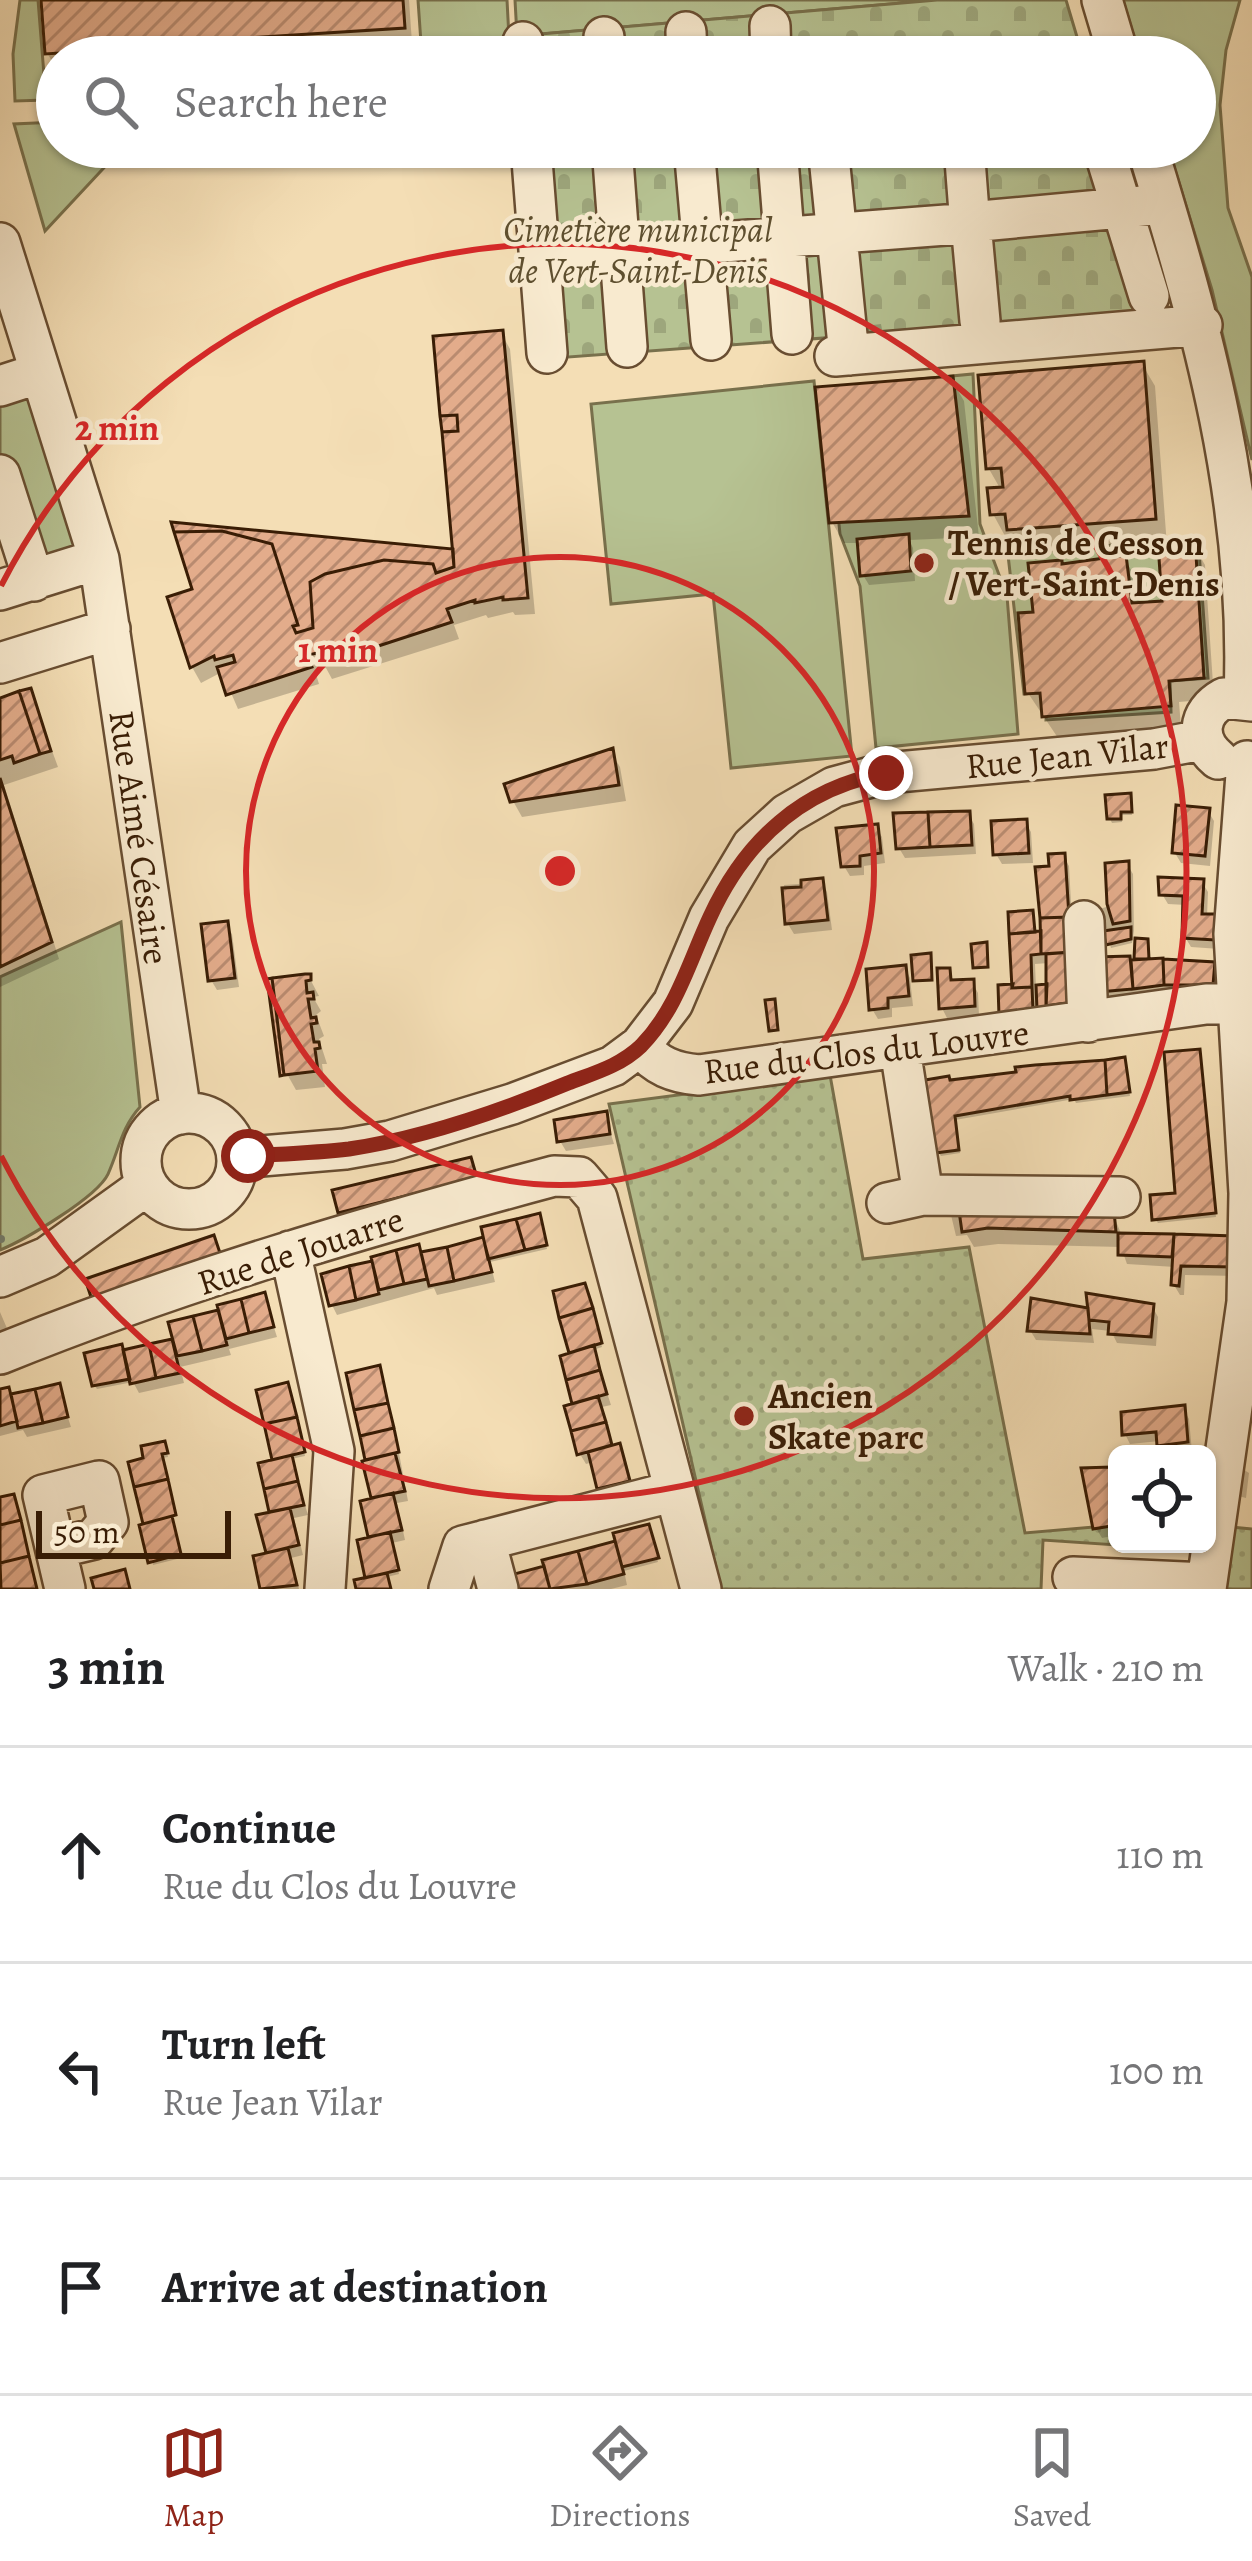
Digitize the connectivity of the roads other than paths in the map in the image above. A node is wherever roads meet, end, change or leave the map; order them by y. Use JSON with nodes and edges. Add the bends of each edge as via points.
{"nodes":[{"id":1,"x":1102,"y":0,"type":"edge"},
{"id":2,"x":1113,"y":36,"type":"edge"},
{"id":3,"x":533,"y":168,"type":"edge"},
{"id":4,"x":614,"y":168,"type":"edge"},
{"id":5,"x":696,"y":168,"type":"edge"},
{"id":6,"x":779,"y":168,"type":"edge"},
{"id":7,"x":833,"y":168,"type":"edge"},
{"id":8,"x":854,"y":168,"type":"edge"},
{"id":9,"x":966,"y":168,"type":"edge"},
{"id":10,"x":1115,"y":168,"type":"edge"},
{"id":11,"x":1144,"y":168,"type":"edge"},
{"id":12,"x":1138,"y":208,"type":"junction"},
{"id":13,"x":970,"y":223,"type":"junction"},
{"id":14,"x":849,"y":231,"type":"junction"},
{"id":15,"x":786,"y":235,"type":"junction"},
{"id":16,"x":704,"y":242,"type":"junction"},
{"id":17,"x":0,"y":243,"type":"edge"},
{"id":18,"x":620,"y":249,"type":"junction"},
{"id":19,"x":540,"y":256,"type":"junction"},
{"id":20,"x":980,"y":321,"type":"junction"},
{"id":21,"x":1202,"y":325,"type":"junction"},
{"id":22,"x":792,"y":334,"type":"dead end"},
{"id":23,"x":858,"y":339,"type":"junction"},
{"id":24,"x":711,"y":340,"type":"dead end"},
{"id":25,"x":627,"y":346,"type":"dead end"},
{"id":26,"x":547,"y":353,"type":"dead end"},
{"id":27,"x":40,"y":373,"type":"junction"},
{"id":28,"x":0,"y":386,"type":"edge"},
{"id":29,"x":0,"y":476,"type":"edge"},
{"id":30,"x":100,"y":559,"type":"junction"},
{"id":31,"x":17,"y":585,"type":"edge"},
{"id":32,"x":110,"y":629,"type":"junction"},
{"id":33,"x":0,"y":662,"type":"edge"},
{"id":34,"x":1248,"y":700,"type":"edge"},
{"id":35,"x":1202,"y":740,"type":"junction"},
{"id":36,"x":1249,"y":760,"type":"edge"},
{"id":37,"x":1084,"y":921,"type":"dead end"},
{"id":38,"x":1235,"y":1004,"type":"junction"},
{"id":39,"x":1088,"y":1022,"type":"junction"},
{"id":40,"x":640,"y":1046,"type":"junction"},
{"id":41,"x":900,"y":1049,"type":"junction"},
{"id":42,"x":181,"y":1114,"type":"junction"},
{"id":43,"x":237,"y":1158,"type":"junction"},
{"id":44,"x":147,"y":1185,"type":"junction"},
{"id":45,"x":1120,"y":1197,"type":"dead end"},
{"id":46,"x":290,"y":1251,"type":"junction"},
{"id":47,"x":0,"y":1277,"type":"edge"},
{"id":48,"x":0,"y":1354,"type":"edge"},
{"id":49,"x":675,"y":1492,"type":"junction"},
{"id":50,"x":485,"y":1540,"type":"junction"},
{"id":51,"x":56,"y":1548,"type":"dead end"},
{"id":52,"x":1073,"y":1577,"type":"dead end"},
{"id":53,"x":1206,"y":1586,"type":"edge"},
{"id":54,"x":65,"y":1589,"type":"edge"},
{"id":55,"x":326,"y":1589,"type":"edge"},
{"id":56,"x":449,"y":1589,"type":"edge"},
{"id":57,"x":498,"y":1589,"type":"edge"},
{"id":58,"x":701,"y":1589,"type":"edge"}],
"edges":[{"from":1,"to":2,"type":"street"},
{"from":3,"to":19,"type":"street"},
{"from":4,"to":18,"type":"street"},
{"from":5,"to":16,"type":"street"},
{"from":6,"to":15,"type":"street"},
{"from":7,"to":14,"type":"street"},
{"from":8,"to":14,"type":"street"},
{"from":9,"to":13,"type":"street"},
{"from":10,"to":12,"type":"street"},
{"from":11,"to":12,"type":"street"},
{"from":12,"to":13,"type":"street"},
{"from":12,"to":20,"type":"street","via":[[1139,303]]},
{"from":12,"to":21,"type":"street"},
{"from":13,"to":14,"type":"street"},
{"from":13,"to":20,"type":"street"},
{"from":14,"to":15,"type":"street"},
{"from":14,"to":23,"type":"street"},
{"from":15,"to":16,"type":"street"},
{"from":15,"to":22,"type":"street"},
{"from":16,"to":18,"type":"street"},
{"from":16,"to":24,"type":"street"},
{"from":17,"to":27,"type":"street","name":"Rue Aimé Césaire"},
{"from":18,"to":19,"type":"street"},
{"from":18,"to":25,"type":"street"},
{"from":19,"to":26,"type":"street"},
{"from":20,"to":23,"type":"street"},
{"from":21,"to":23,"type":"street"},
{"from":21,"to":34,"type":"street","via":[[1244,541]]},
{"from":27,"to":28,"type":"street"},
{"from":27,"to":30,"type":"street","name":"Rue Aimé Césaire"},
{"from":29,"to":31,"type":"street"},
{"from":30,"to":31,"type":"street"},
{"from":30,"to":32,"type":"street","name":"Rue Aimé Césaire"},
{"from":32,"to":33,"type":"street"},
{"from":32,"to":42,"type":"street","name":"Rue Aimé Césaire"},
{"from":34,"to":35,"type":"street","via":[[1223,698],[1207,710]]},
{"from":35,"to":36,"type":"street","via":[[1225,762]]},
{"from":35,"to":40,"type":"street","name":"Rue Jean Vilar","via":[[886,773],[810,799],[738,866],[673,1003]]},
{"from":36,"to":38,"type":"street"},
{"from":37,"to":39,"type":"street"},
{"from":38,"to":39,"type":"street","name":"Rue du Clos du Louvre"},
{"from":38,"to":53,"type":"street","via":[[1249,1192],[1247,1302]]},
{"from":39,"to":41,"type":"street","name":"Rue du Clos du Louvre"},
{"from":40,"to":41,"type":"street","name":"Rue du Clos du Louvre","via":[[651,1060],[699,1075]]},
{"from":40,"to":43,"type":"street","via":[[613,1066],[432,1130],[345,1149]]},
{"from":41,"to":45,"type":"street","via":[[905,1199]]},
{"from":42,"to":43,"type":"street","via":[[225,1128]]},
{"from":42,"to":44,"type":"street","via":[[146,1141]]},
{"from":43,"to":44,"type":"street","via":[[229,1189],[203,1208],[171,1206]]},
{"from":44,"to":47,"type":"street","via":[[47,1257]]},
{"from":46,"to":48,"type":"street","name":"Rue de Jouarre"},
{"from":46,"to":49,"type":"street","name":"Rue de Jouarre","via":[[554,1175],[579,1177],[597,1198]]},
{"from":46,"to":55,"type":"street","via":[[334,1451]]},
{"from":49,"to":50,"type":"street"},
{"from":49,"to":58,"type":"street"},
{"from":50,"to":56,"type":"street","via":[[463,1546]]},
{"from":50,"to":57,"type":"street"},
{"from":51,"to":54,"type":"street"},
{"from":52,"to":53,"type":"street"}]}
